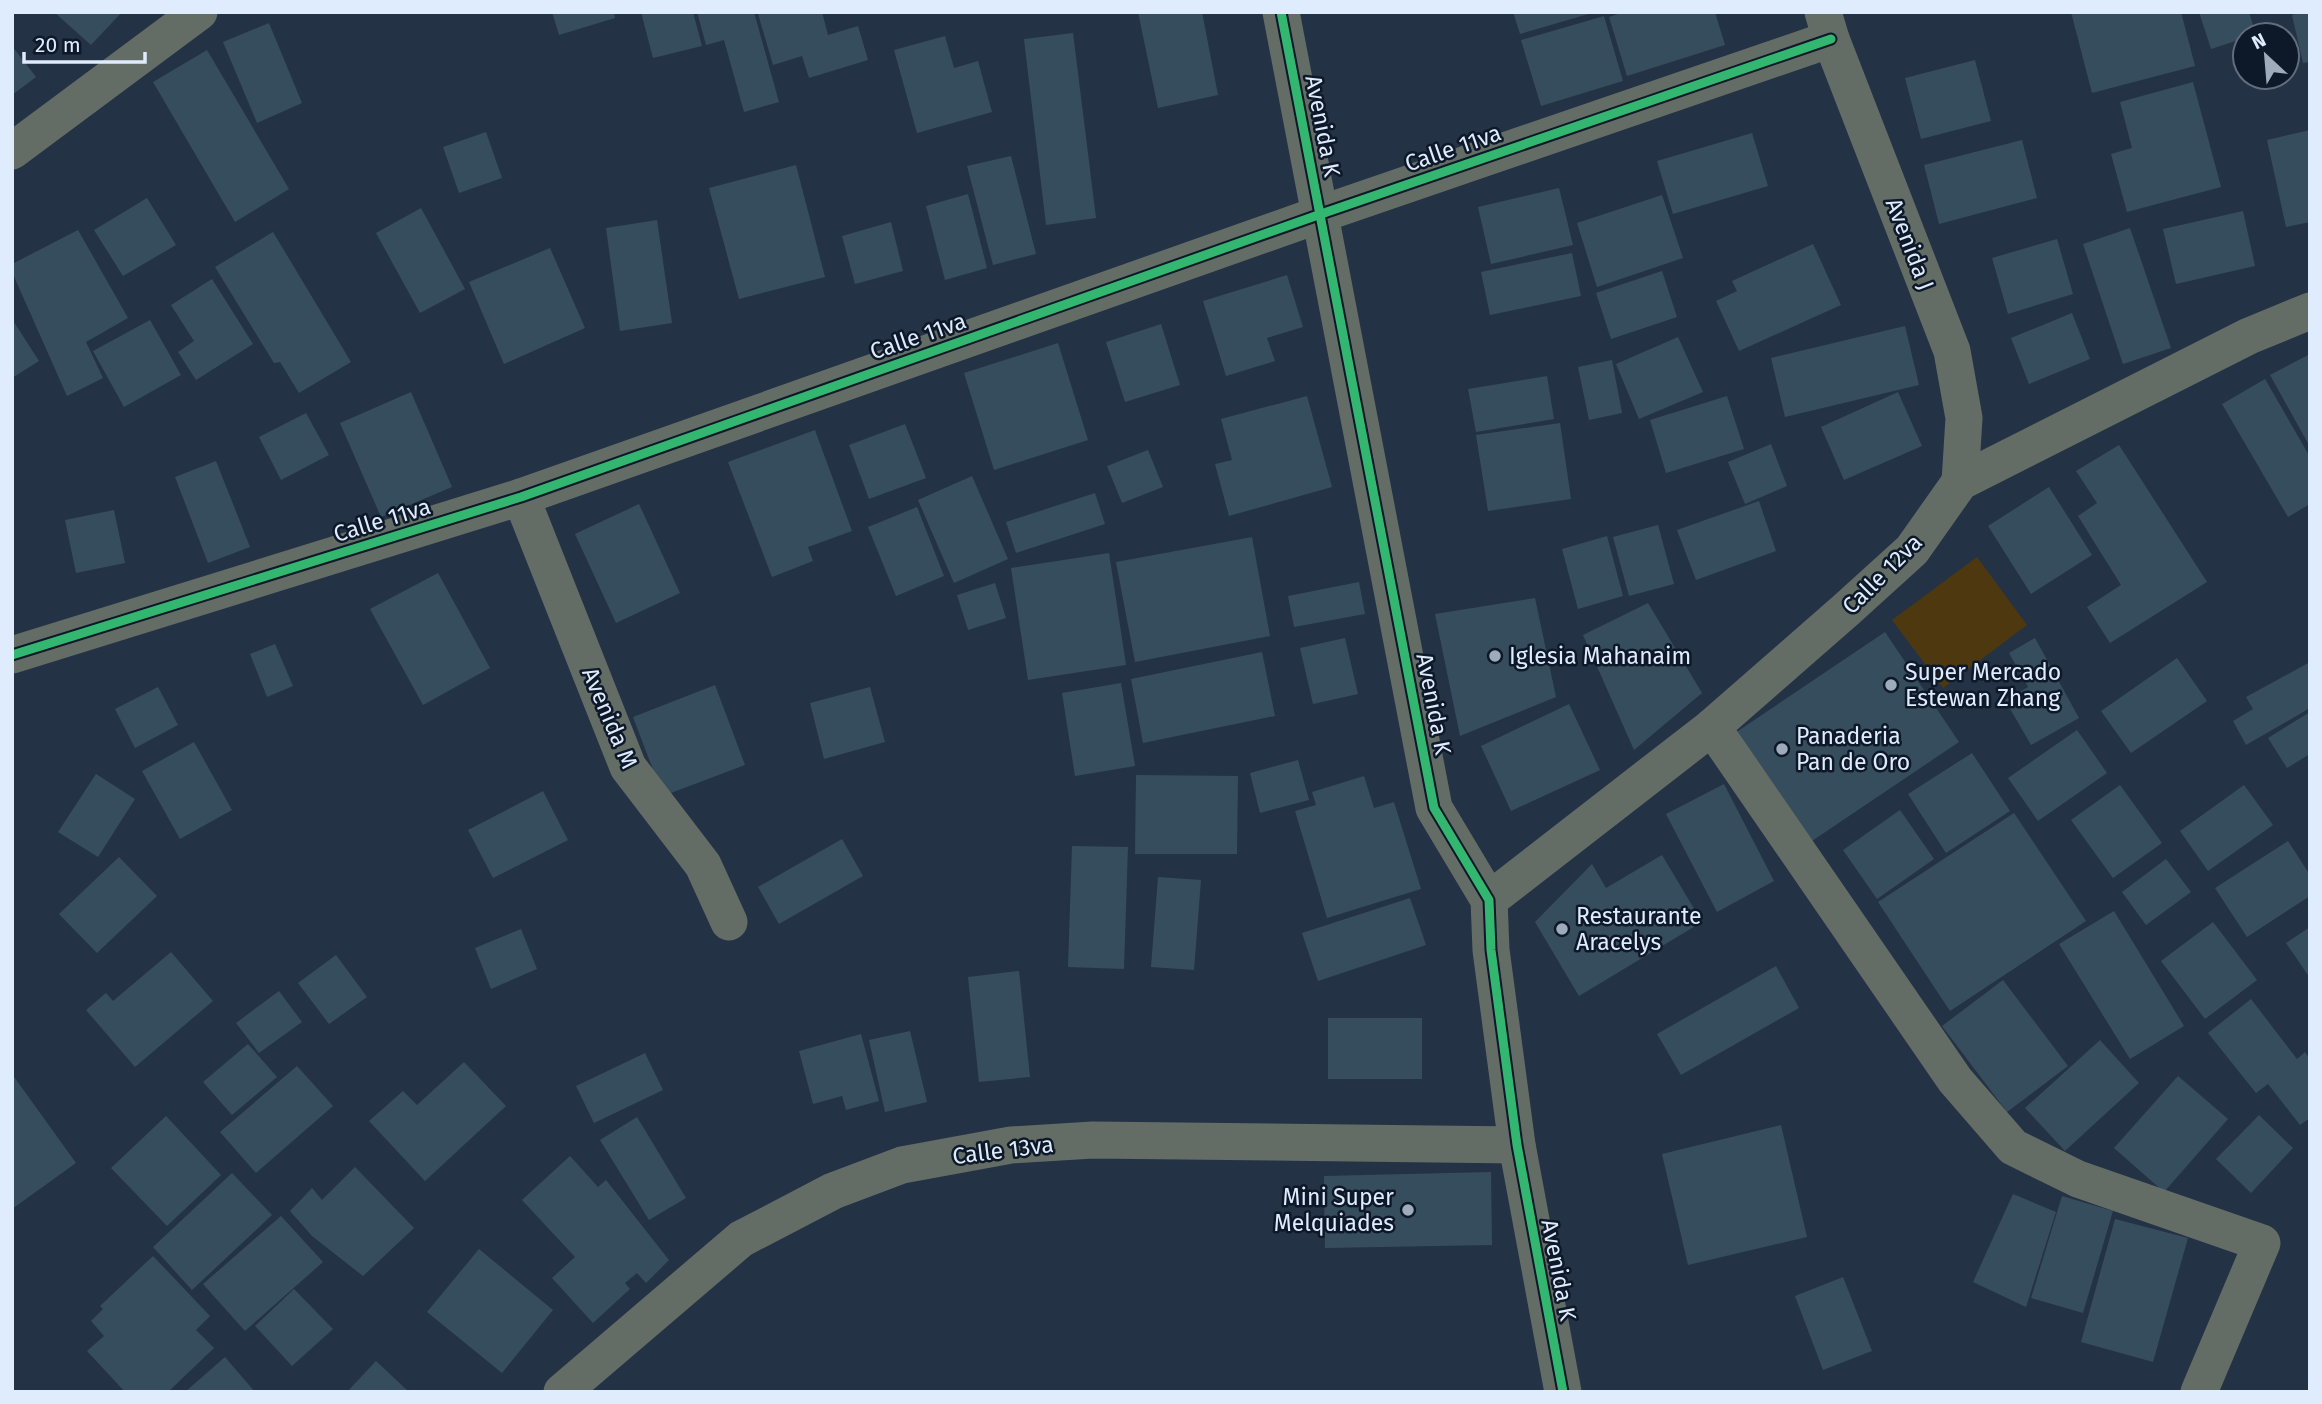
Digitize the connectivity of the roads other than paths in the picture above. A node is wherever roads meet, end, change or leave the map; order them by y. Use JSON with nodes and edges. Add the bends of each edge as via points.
{"nodes":[{"id":1,"x":199,"y":12,"type":"edge"},
{"id":2,"x":1281,"y":12,"type":"edge"},
{"id":3,"x":1827,"y":26,"type":"edge"},
{"id":4,"x":12,"y":151,"type":"edge"},
{"id":5,"x":1321,"y":214,"type":"junction"},
{"id":6,"x":2310,"y":311,"type":"edge"},
{"id":7,"x":1960,"y":482,"type":"junction"},
{"id":8,"x":521,"y":497,"type":"junction"},
{"id":9,"x":12,"y":655,"type":"edge"},
{"id":10,"x":1712,"y":727,"type":"junction"},
{"id":11,"x":1489,"y":900,"type":"junction"},
{"id":12,"x":729,"y":922,"type":"dead end"},
{"id":13,"x":1517,"y":1145,"type":"junction"},
{"id":14,"x":562,"y":1392,"type":"edge"},
{"id":15,"x":1563,"y":1392,"type":"edge"},
{"id":16,"x":2199,"y":1392,"type":"edge"}],
"edges":[{"from":1,"to":4,"type":"street"},
{"from":2,"to":5,"type":"street","name":"Avenida K"},
{"from":3,"to":5,"type":"street","name":"Calle 11va"},
{"from":3,"to":7,"type":"street","name":"Avenida J","via":[[1952,351],[1964,418]]},
{"from":5,"to":8,"type":"street","name":"Calle 11va"},
{"from":5,"to":11,"type":"street","name":"Avenida K","via":[[1434,808]]},
{"from":6,"to":7,"type":"street","name":"Calle 12va","via":[[2249,336]]},
{"from":7,"to":10,"type":"street","name":"Calle 12va","via":[[1912,550]]},
{"from":8,"to":9,"type":"street","name":"Calle 11va"},
{"from":8,"to":12,"type":"street","name":"Avenida M","via":[[628,767],[703,865]]},
{"from":10,"to":11,"type":"street","name":"Calle 12va"},
{"from":10,"to":16,"type":"street","via":[[1955,1080],[2013,1147],[2078,1179],[2262,1243]]},
{"from":11,"to":13,"type":"street","name":"Avenida K","via":[[1491,950]]},
{"from":13,"to":14,"type":"street","name":"Calle 13va","via":[[1093,1140],[1012,1145],[902,1165],[833,1191],[741,1239]]},
{"from":13,"to":15,"type":"street","name":"Avenida K"}]}
